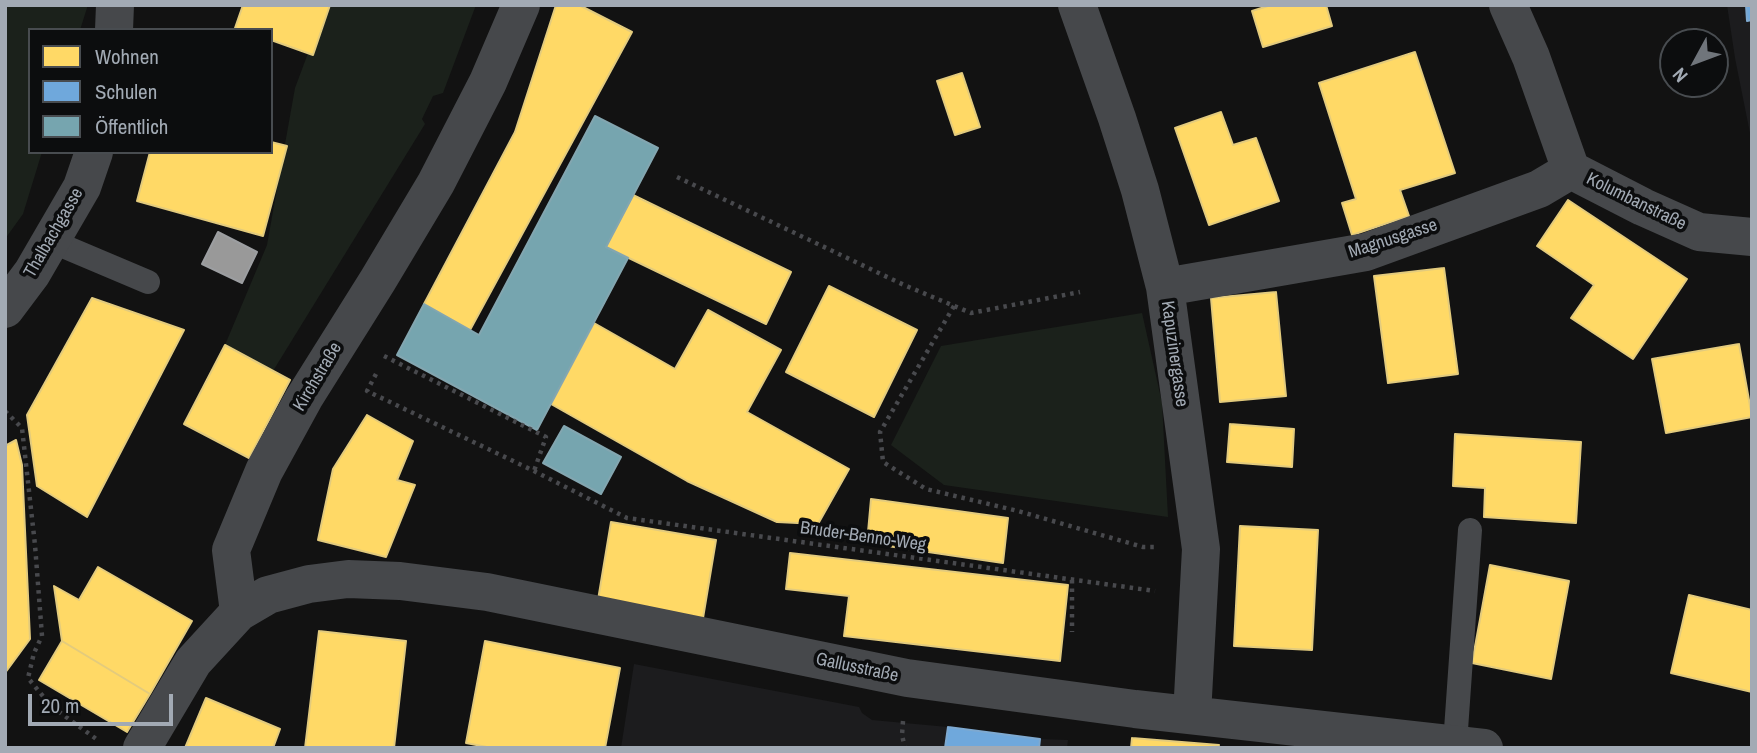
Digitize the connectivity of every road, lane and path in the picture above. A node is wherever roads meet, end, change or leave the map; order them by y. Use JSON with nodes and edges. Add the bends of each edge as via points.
{"nodes":[{"id":1,"x":115,"y":5,"type":"edge"},
{"id":2,"x":521,"y":5,"type":"edge"},
{"id":3,"x":1077,"y":5,"type":"edge"},
{"id":4,"x":1508,"y":5,"type":"edge"},
{"id":5,"x":114,"y":28,"type":"edge"},
{"id":6,"x":93,"y":154,"type":"edge"},
{"id":7,"x":1571,"y":170,"type":"junction"},
{"id":8,"x":677,"y":177,"type":"dead end"},
{"id":9,"x":51,"y":241,"type":"junction"},
{"id":10,"x":1750,"y":246,"type":"edge"},
{"id":11,"x":148,"y":282,"type":"dead end"},
{"id":12,"x":1165,"y":287,"type":"junction"},
{"id":13,"x":1080,"y":292,"type":"dead end"},
{"id":14,"x":954,"y":306,"type":"junction"},
{"id":15,"x":5,"y":309,"type":"edge"},
{"id":16,"x":5,"y":411,"type":"edge"},
{"id":17,"x":534,"y":471,"type":"junction"},
{"id":18,"x":1470,"y":530,"type":"dead end"},
{"id":19,"x":1201,"y":549,"type":"junction"},
{"id":20,"x":1072,"y":580,"type":"junction"},
{"id":21,"x":1198,"y":597,"type":"junction"},
{"id":22,"x":239,"y":612,"type":"junction"},
{"id":23,"x":1072,"y":632,"type":"dead end"},
{"id":24,"x":1192,"y":715,"type":"junction"},
{"id":25,"x":100,"y":741,"type":"dead end"},
{"id":26,"x":1469,"y":746,"type":"edge"},
{"id":27,"x":142,"y":748,"type":"edge"}],
"edges":[{"from":1,"to":5,"type":"street"},
{"from":2,"to":22,"type":"street","name":"Kirchstraße","via":[[436,183],[264,471],[231,550]]},
{"from":3,"to":12,"type":"street","name":"Kapuzinergasse","via":[[1140,190]]},
{"from":4,"to":7,"type":"street","name":"Kolumbanstraße"},
{"from":6,"to":9,"type":"street","name":"Thalbachgasse","via":[[82,187]]},
{"from":7,"to":10,"type":"street","name":"Kolumbanstraße","via":[[1699,232]]},
{"from":7,"to":12,"type":"street","name":"Magnusgasse","via":[[1539,189],[1366,252]]},
{"from":8,"to":14,"type":"path"},
{"from":9,"to":11,"type":"lane"},
{"from":9,"to":15,"type":"street","name":"Thalbachgasse"},
{"from":12,"to":19,"type":"street","name":"Kapuzinergasse"},
{"from":13,"to":14,"type":"path","via":[[971,313]]},
{"from":14,"to":19,"type":"path","via":[[880,432],[883,462],[926,489],[1143,547]]},
{"from":16,"to":25,"type":"path","via":[[22,428],[35,545],[42,636],[28,678],[51,706]]},
{"from":17,"to":17,"type":"path","name":"Bruder-Benno-Weg","via":[[367,391],[385,355],[546,438]]},
{"from":17,"to":20,"type":"path","name":"Bruder-Benno-Weg","via":[[627,518]]},
{"from":18,"to":26,"type":"lane"},
{"from":19,"to":21,"type":"street","name":"Kapuzinergasse"},
{"from":20,"to":21,"type":"path","name":"Bruder-Benno-Weg"},
{"from":20,"to":23,"type":"path"},
{"from":21,"to":24,"type":"street","name":"Kapuzinergasse"},
{"from":22,"to":24,"type":"street","name":"Gallusstraße","via":[[268,595],[309,584],[348,579],[400,581],[487,592],[907,678]]},
{"from":22,"to":27,"type":"street","via":[[192,662]]},
{"from":24,"to":26,"type":"street","name":"Gallusstraße"}]}
